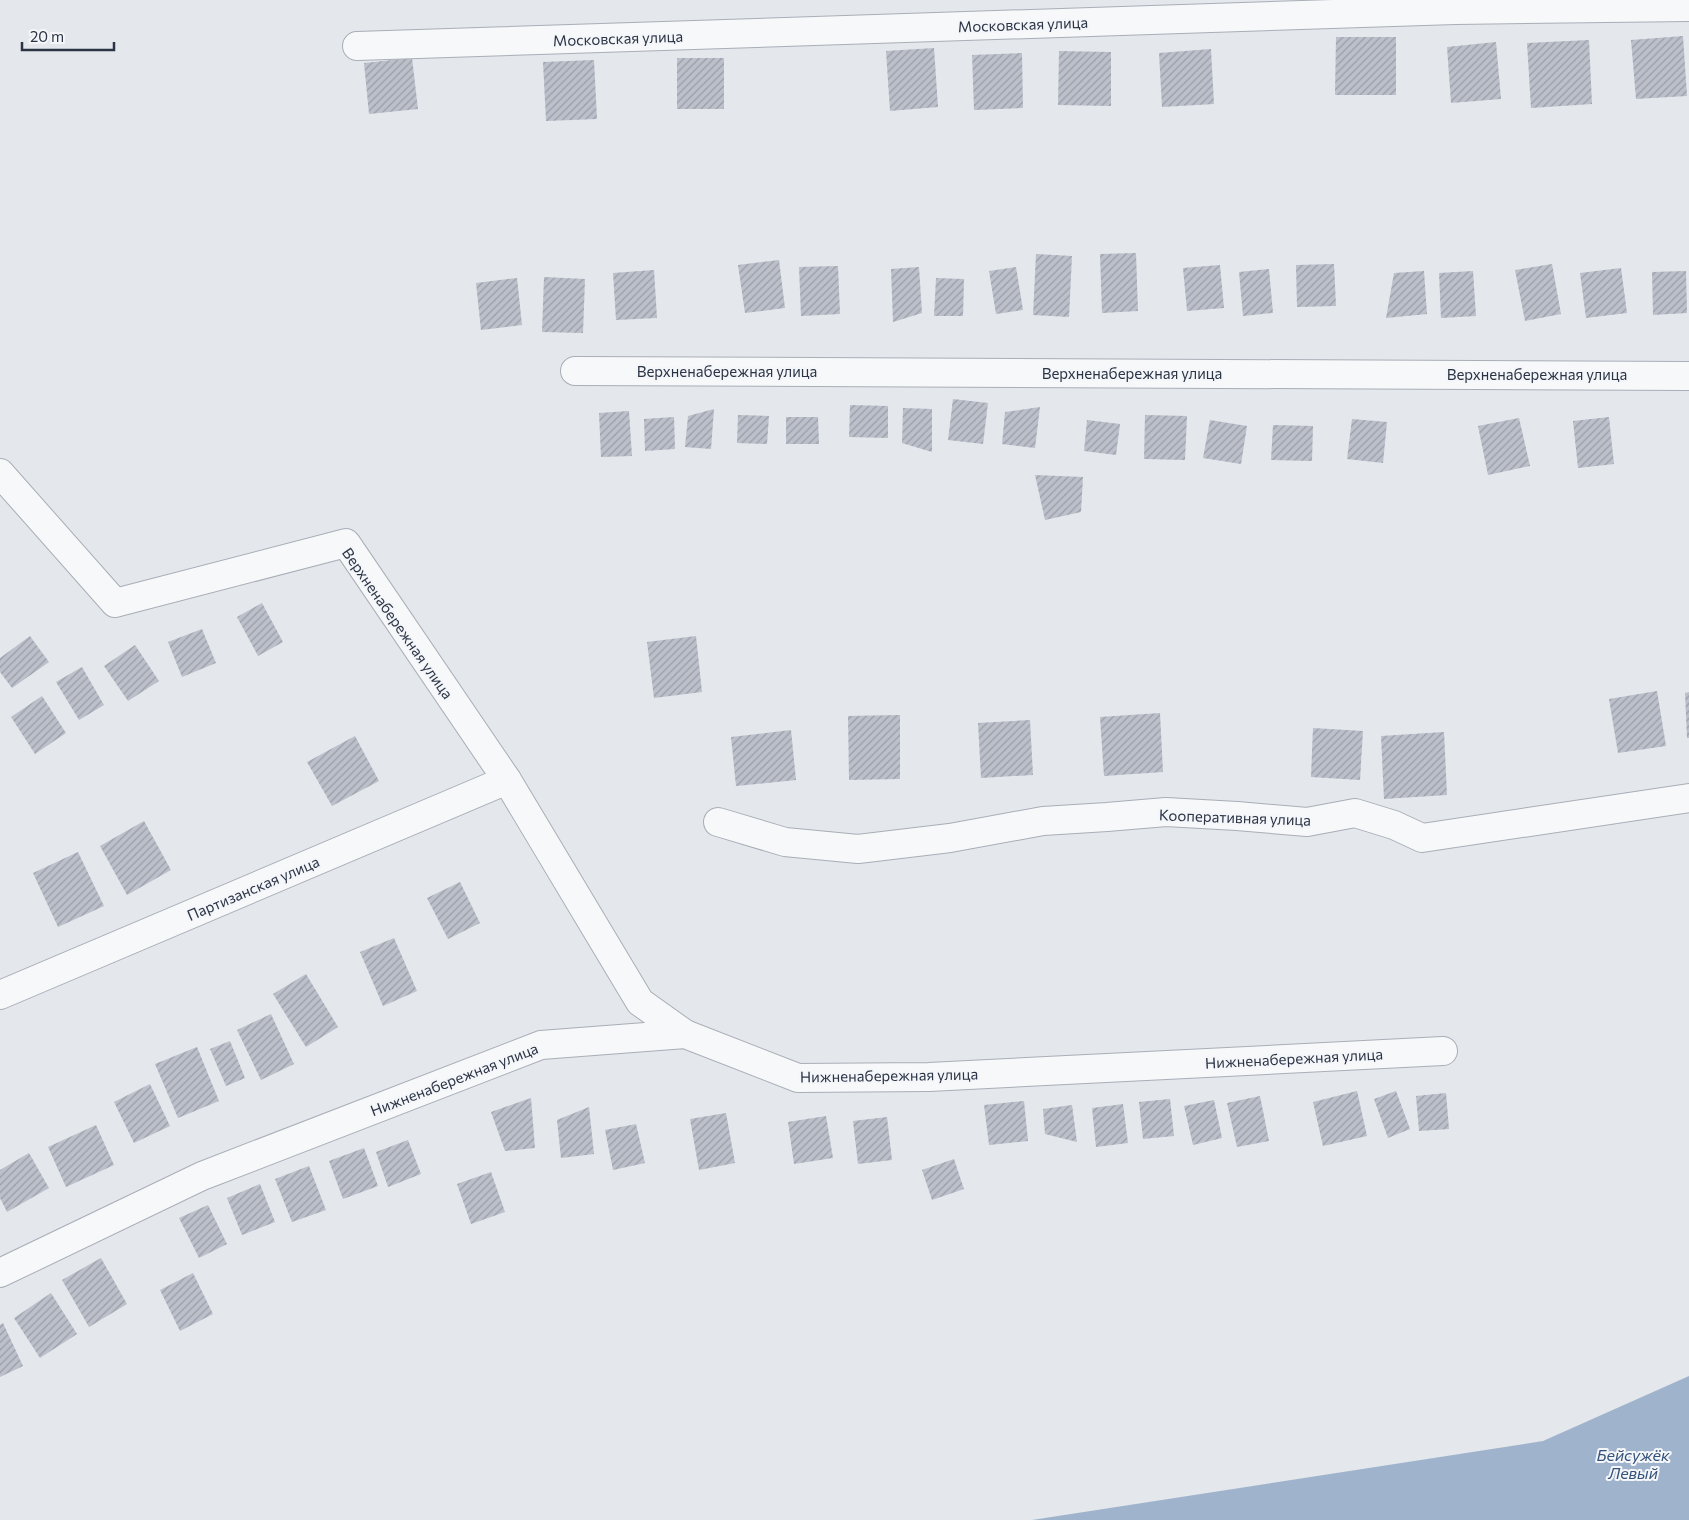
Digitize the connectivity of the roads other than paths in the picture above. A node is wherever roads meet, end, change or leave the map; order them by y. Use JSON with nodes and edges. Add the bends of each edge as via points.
{"nodes":[{"id":1,"x":1689,"y":7,"type":"edge"},
{"id":2,"x":357,"y":46,"type":"dead end"},
{"id":3,"x":575,"y":371,"type":"dead end"},
{"id":4,"x":1689,"y":376,"type":"edge"},
{"id":5,"x":0,"y":473,"type":"edge"},
{"id":6,"x":507,"y":780,"type":"junction"},
{"id":7,"x":1689,"y":798,"type":"edge"},
{"id":8,"x":718,"y":822,"type":"dead end"},
{"id":9,"x":0,"y":995,"type":"edge"},
{"id":10,"x":685,"y":1034,"type":"junction"},
{"id":11,"x":1443,"y":1051,"type":"dead end"},
{"id":12,"x":0,"y":1273,"type":"edge"}],
"edges":[{"from":1,"to":2,"type":"street","name":"Московская улица","via":[[1455,10]]},
{"from":3,"to":4,"type":"street","name":"Верхненабережная улица"},
{"from":5,"to":6,"type":"street","name":"Верхненабережная улица","via":[[115,603],[346,543]]},
{"from":6,"to":9,"type":"street","name":"Партизанская улица"},
{"from":6,"to":10,"type":"street","name":"Верхненабережная улица","via":[[640,1002]]},
{"from":7,"to":8,"type":"street","name":"Кооперативная улица","via":[[1422,838],[1355,813],[1308,822],[1166,812],[1042,821],[950,838],[858,849],[785,842]]},
{"from":10,"to":11,"type":"street","name":"Нижненабережная улица","via":[[798,1078],[929,1077]]},
{"from":10,"to":12,"type":"street","name":"Нижненабережная улица","via":[[541,1045],[202,1176]]}]}
